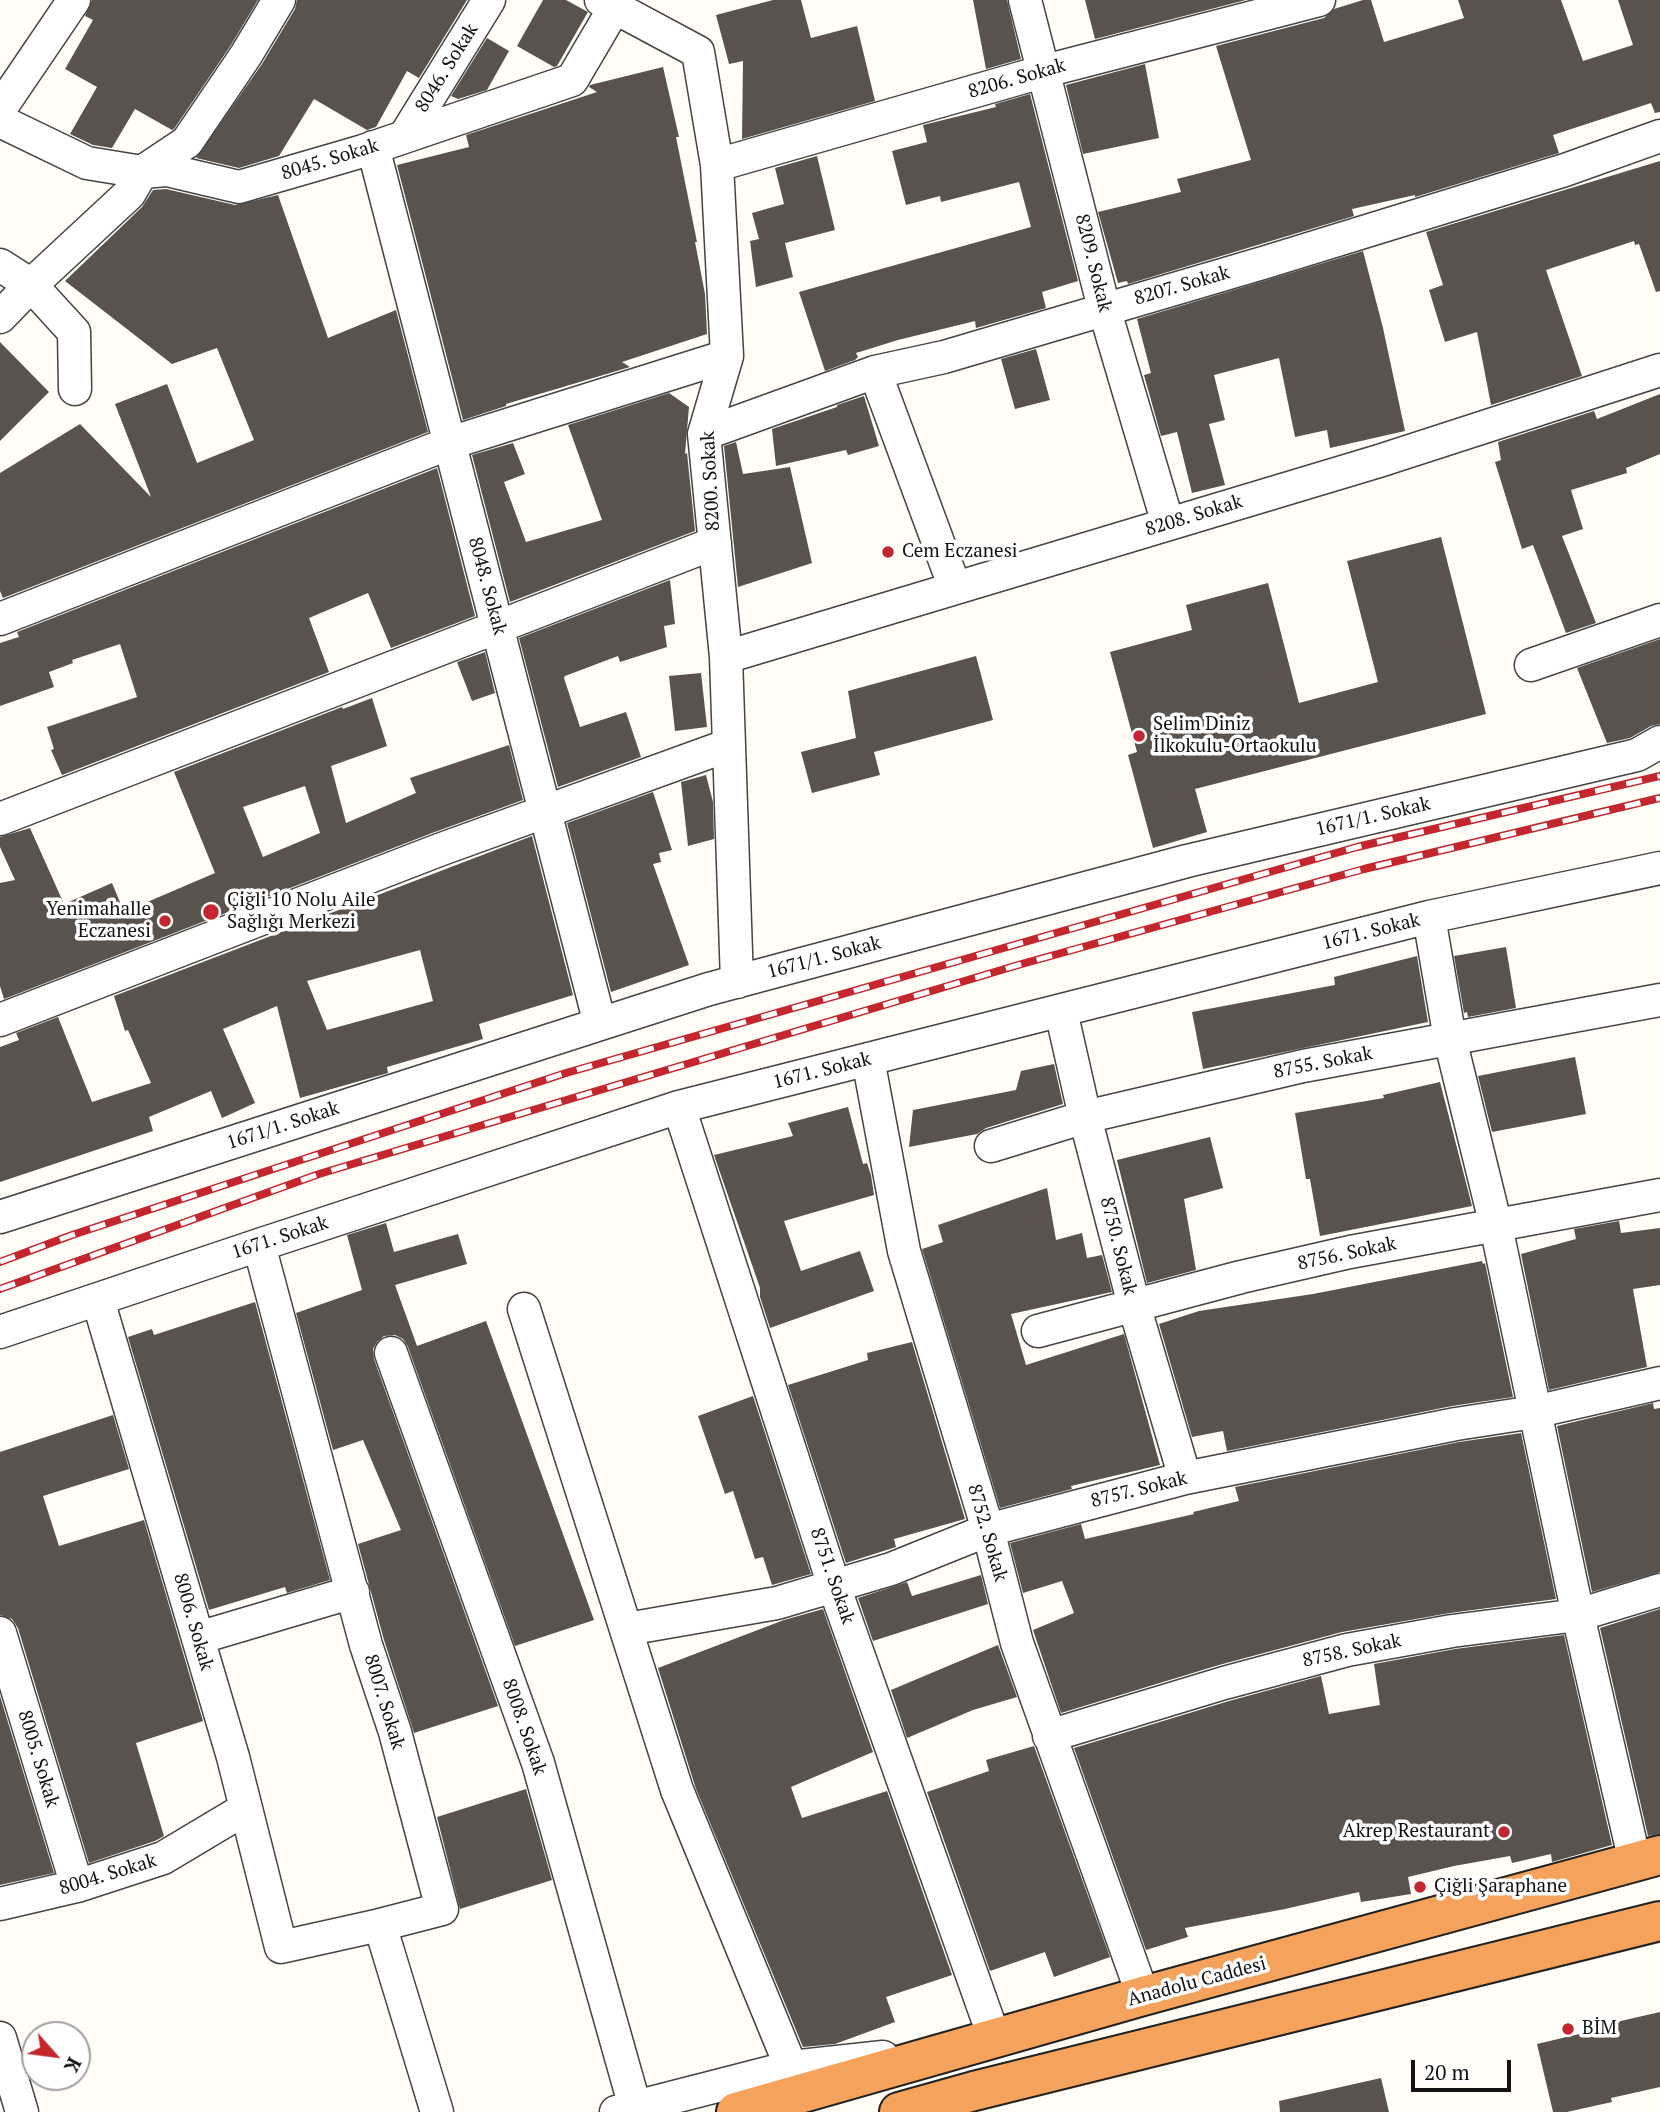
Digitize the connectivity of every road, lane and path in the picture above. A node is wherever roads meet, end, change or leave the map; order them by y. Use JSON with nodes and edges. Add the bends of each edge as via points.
{"nodes":[{"id":1,"x":74,"y":0,"type":"edge"},
{"id":2,"x":279,"y":0,"type":"edge"},
{"id":3,"x":489,"y":0,"type":"edge"},
{"id":4,"x":1025,"y":0,"type":"edge"},
{"id":5,"x":1319,"y":0,"type":"edge"},
{"id":6,"x":611,"y":2,"type":"edge"},
{"id":7,"x":1045,"y":71,"type":"junction"},
{"id":8,"x":0,"y":108,"type":"edge"},
{"id":9,"x":0,"y":121,"type":"edge"},
{"id":10,"x":405,"y":136,"type":"junction"},
{"id":11,"x":1660,"y":136,"type":"edge"},
{"id":12,"x":373,"y":147,"type":"junction"},
{"id":13,"x":717,"y":165,"type":"junction"},
{"id":14,"x":142,"y":172,"type":"junction"},
{"id":15,"x":0,"y":265,"type":"edge"},
{"id":16,"x":31,"y":285,"type":"junction"},
{"id":17,"x":1104,"y":308,"type":"junction"},
{"id":18,"x":0,"y":317,"type":"edge"},
{"id":19,"x":727,"y":356,"type":"junction"},
{"id":20,"x":1660,"y":370,"type":"edge"},
{"id":21,"x":875,"y":372,"type":"junction"},
{"id":22,"x":75,"y":390,"type":"dead end"},
{"id":23,"x":704,"y":433,"type":"junction"},
{"id":24,"x":450,"y":443,"type":"junction"},
{"id":25,"x":1168,"y":524,"type":"junction"},
{"id":26,"x":715,"y":543,"type":"junction"},
{"id":27,"x":955,"y":588,"type":"junction"},
{"id":28,"x":0,"y":618,"type":"edge"},
{"id":29,"x":1660,"y":620,"type":"edge"},
{"id":30,"x":498,"y":627,"type":"junction"},
{"id":31,"x":726,"y":657,"type":"junction"},
{"id":32,"x":1531,"y":665,"type":"dead end"},
{"id":33,"x":1660,"y":742,"type":"edge"},
{"id":34,"x":729,"y":746,"type":"junction"},
{"id":35,"x":545,"y":812,"type":"junction"},
{"id":36,"x":0,"y":819,"type":"edge"},
{"id":37,"x":1660,"y":868,"type":"edge"},
{"id":38,"x":1429,"y":917,"type":"junction"},
{"id":39,"x":737,"y":982,"type":"junction"},
{"id":40,"x":1660,"y":1000,"type":"edge"},
{"id":41,"x":1061,"y":1011,"type":"junction"},
{"id":42,"x":0,"y":1020,"type":"edge"},
{"id":43,"x":600,"y":1024,"type":"junction"},
{"id":44,"x":1450,"y":1039,"type":"junction"},
{"id":45,"x":867,"y":1059,"type":"junction"},
{"id":46,"x":679,"y":1107,"type":"junction"},
{"id":47,"x":1085,"y":1117,"type":"junction"},
{"id":48,"x":990,"y":1146,"type":"dead end"},
{"id":49,"x":1660,"y":1195,"type":"edge"},
{"id":50,"x":0,"y":1217,"type":"edge"},
{"id":51,"x":1496,"y":1226,"type":"junction"},
{"id":52,"x":259,"y":1245,"type":"junction"},
{"id":53,"x":98,"y":1300,"type":"junction"},
{"id":54,"x":1134,"y":1305,"type":"junction"},
{"id":55,"x":524,"y":1309,"type":"dead end"},
{"id":56,"x":1038,"y":1331,"type":"dead end"},
{"id":57,"x":0,"y":1332,"type":"edge"},
{"id":58,"x":391,"y":1353,"type":"dead end"},
{"id":59,"x":1660,"y":1382,"type":"edge"},
{"id":60,"x":1534,"y":1412,"type":"junction"},
{"id":61,"x":1185,"y":1478,"type":"junction"},
{"id":62,"x":988,"y":1530,"type":"junction"},
{"id":63,"x":834,"y":1586,"type":"junction"},
{"id":64,"x":1660,"y":1591,"type":"edge"},
{"id":65,"x":353,"y":1592,"type":"junction"},
{"id":66,"x":1578,"y":1615,"type":"junction"},
{"id":67,"x":627,"y":1629,"type":"junction"},
{"id":68,"x":0,"y":1633,"type":"edge"},
{"id":69,"x":198,"y":1638,"type":"junction"},
{"id":70,"x":1049,"y":1736,"type":"junction"},
{"id":71,"x":246,"y":1809,"type":"junction"},
{"id":72,"x":1647,"y":1858,"type":"edge"},
{"id":73,"x":77,"y":1886,"type":"junction"},
{"id":74,"x":0,"y":1904,"type":"edge"},
{"id":75,"x":1660,"y":1921,"type":"edge"},
{"id":76,"x":380,"y":1925,"type":"junction"},
{"id":77,"x":1143,"y":1996,"type":"junction"},
{"id":78,"x":0,"y":2038,"type":"edge"},
{"id":79,"x":978,"y":2044,"type":"junction"},
{"id":80,"x":791,"y":2067,"type":"junction"},
{"id":81,"x":974,"y":2091,"type":"junction"},
{"id":82,"x":625,"y":2110,"type":"edge"},
{"id":83,"x":22,"y":2112,"type":"edge"},
{"id":84,"x":437,"y":2112,"type":"edge"},
{"id":85,"x":736,"y":2112,"type":"edge"},
{"id":86,"x":899,"y":2112,"type":"edge"},
{"id":87,"x":916,"y":2112,"type":"edge"}],
"edges":[{"from":1,"to":8,"type":"street"},
{"from":2,"to":14,"type":"street","via":[[187,142]]},
{"from":3,"to":10,"type":"street","name":"8046. Sokak"},
{"from":4,"to":7,"type":"street","name":"8209. Sokak"},
{"from":5,"to":7,"type":"street","name":"8206. Sokak"},
{"from":6,"to":10,"type":"street","name":"8045. Sokak","via":[[572,79]]},
{"from":6,"to":13,"type":"street","name":"8200. Sokak","via":[[698,52]]},
{"from":7,"to":13,"type":"street","name":"8206. Sokak"},
{"from":7,"to":17,"type":"street","name":"8209. Sokak"},
{"from":9,"to":14,"type":"street","name":"8045. Sokak","via":[[88,163]]},
{"from":10,"to":12,"type":"street","name":"8045. Sokak"},
{"from":11,"to":17,"type":"street","name":"8207. Sokak","via":[[1525,183]]},
{"from":12,"to":14,"type":"street","name":"8045. Sokak","via":[[239,187],[167,170]]},
{"from":12,"to":24,"type":"street","name":"8048. Sokak"},
{"from":13,"to":19,"type":"street","name":"8200. Sokak"},
{"from":14,"to":16,"type":"street","via":[[129,194]]},
{"from":15,"to":16,"type":"street"},
{"from":16,"to":18,"type":"street"},
{"from":16,"to":22,"type":"street","via":[[75,332]]},
{"from":17,"to":21,"type":"street","name":"8207. Sokak"},
{"from":17,"to":25,"type":"street","name":"8209. Sokak"},
{"from":19,"to":23,"type":"street","name":"8200. Sokak"},
{"from":19,"to":24,"type":"street"},
{"from":20,"to":25,"type":"street","name":"8208. Sokak"},
{"from":21,"to":23,"type":"street","name":"8207. Sokak"},
{"from":21,"to":27,"type":"street"},
{"from":23,"to":26,"type":"street","name":"8200. Sokak"},
{"from":24,"to":28,"type":"street"},
{"from":24,"to":30,"type":"street","name":"8048. Sokak"},
{"from":25,"to":27,"type":"street","name":"8208. Sokak"},
{"from":26,"to":30,"type":"street"},
{"from":26,"to":31,"type":"street","name":"8200. Sokak"},
{"from":27,"to":31,"type":"street","name":"8208. Sokak"},
{"from":29,"to":32,"type":"street"},
{"from":30,"to":35,"type":"street","name":"8048. Sokak"},
{"from":30,"to":36,"type":"street"},
{"from":31,"to":34,"type":"street","name":"8200. Sokak"},
{"from":33,"to":39,"type":"street","name":"1671/1. Sokak","via":[[1637,755],[1187,861]]},
{"from":34,"to":35,"type":"street"},
{"from":34,"to":39,"type":"street","name":"8200. Sokak"},
{"from":35,"to":42,"type":"street"},
{"from":35,"to":43,"type":"street","name":"8048. Sokak"},
{"from":37,"to":38,"type":"street","name":"1671. Sokak"},
{"from":38,"to":41,"type":"street","name":"1671. Sokak"},
{"from":38,"to":44,"type":"street"},
{"from":39,"to":43,"type":"street","name":"1671/1. Sokak"},
{"from":40,"to":44,"type":"street","name":"8755. Sokak"},
{"from":41,"to":45,"type":"street","name":"1671. Sokak"},
{"from":41,"to":47,"type":"street","name":"8750. Sokak"},
{"from":43,"to":50,"type":"street","name":"1671/1. Sokak"},
{"from":44,"to":47,"type":"street","name":"8755. Sokak","via":[[1303,1066]]},
{"from":44,"to":51,"type":"street"},
{"from":45,"to":46,"type":"street","name":"1671. Sokak"},
{"from":45,"to":62,"type":"street","name":"8752. Sokak","via":[[904,1251]]},
{"from":46,"to":52,"type":"street","name":"1671. Sokak"},
{"from":46,"to":63,"type":"street","name":"8751. Sokak"},
{"from":47,"to":48,"type":"street","name":"8755. Sokak"},
{"from":47,"to":54,"type":"street","name":"8750. Sokak"},
{"from":49,"to":51,"type":"street","name":"8756. Sokak"},
{"from":51,"to":54,"type":"street","name":"8756. Sokak","via":[[1323,1258]]},
{"from":51,"to":60,"type":"street"},
{"from":52,"to":53,"type":"street","name":"1671. Sokak"},
{"from":52,"to":65,"type":"street","name":"8007. Sokak"},
{"from":53,"to":57,"type":"street","name":"1671. Sokak"},
{"from":53,"to":69,"type":"street","name":"8006. Sokak"},
{"from":54,"to":56,"type":"street","name":"8756. Sokak"},
{"from":54,"to":61,"type":"street","name":"8750. Sokak"},
{"from":55,"to":67,"type":"street"},
{"from":58,"to":82,"type":"street","name":"8008. Sokak","via":[[538,1763]]},
{"from":59,"to":60,"type":"street","name":"8757. Sokak"},
{"from":60,"to":61,"type":"street","name":"8757. Sokak"},
{"from":60,"to":66,"type":"street"},
{"from":61,"to":62,"type":"street","name":"8757. Sokak"},
{"from":62,"to":63,"type":"street","name":"8757. Sokak","via":[[891,1569]]},
{"from":62,"to":70,"type":"street","name":"8752. Sokak","via":[[1017,1643]]},
{"from":63,"to":67,"type":"street","name":"8757. Sokak","via":[[777,1603]]},
{"from":63,"to":79,"type":"street","name":"8751. Sokak"},
{"from":64,"to":66,"type":"street","name":"8758. Sokak"},
{"from":65,"to":69,"type":"street"},
{"from":65,"to":76,"type":"street","name":"8007. Sokak","via":[[442,1909]]},
{"from":66,"to":70,"type":"street","name":"8758. Sokak","via":[[1347,1650]]},
{"from":66,"to":72,"type":"street"},
{"from":67,"to":80,"type":"street","via":[[677,1790]]},
{"from":68,"to":73,"type":"street","name":"8005. Sokak"},
{"from":69,"to":71,"type":"street","name":"8006. Sokak"},
{"from":70,"to":77,"type":"street","name":"8752. Sokak"},
{"from":71,"to":73,"type":"street","name":"8004. Sokak","via":[[163,1858]]},
{"from":71,"to":76,"type":"street","name":"8006. Sokak","via":[[281,1947]]},
{"from":72,"to":77,"type":"highway","name":"Anadolu Caddesi"},
{"from":73,"to":74,"type":"street","name":"8004. Sokak"},
{"from":75,"to":81,"type":"highway"},
{"from":76,"to":84,"type":"street"},
{"from":77,"to":79,"type":"highway","name":"Anadolu Caddesi"},
{"from":78,"to":83,"type":"street"},
{"from":79,"to":80,"type":"street"},
{"from":79,"to":85,"type":"highway","name":"Anadolu Caddesi"},
{"from":80,"to":82,"type":"street"},
{"from":81,"to":86,"type":"highway"},
{"from":81,"to":87,"type":"street"}]}
